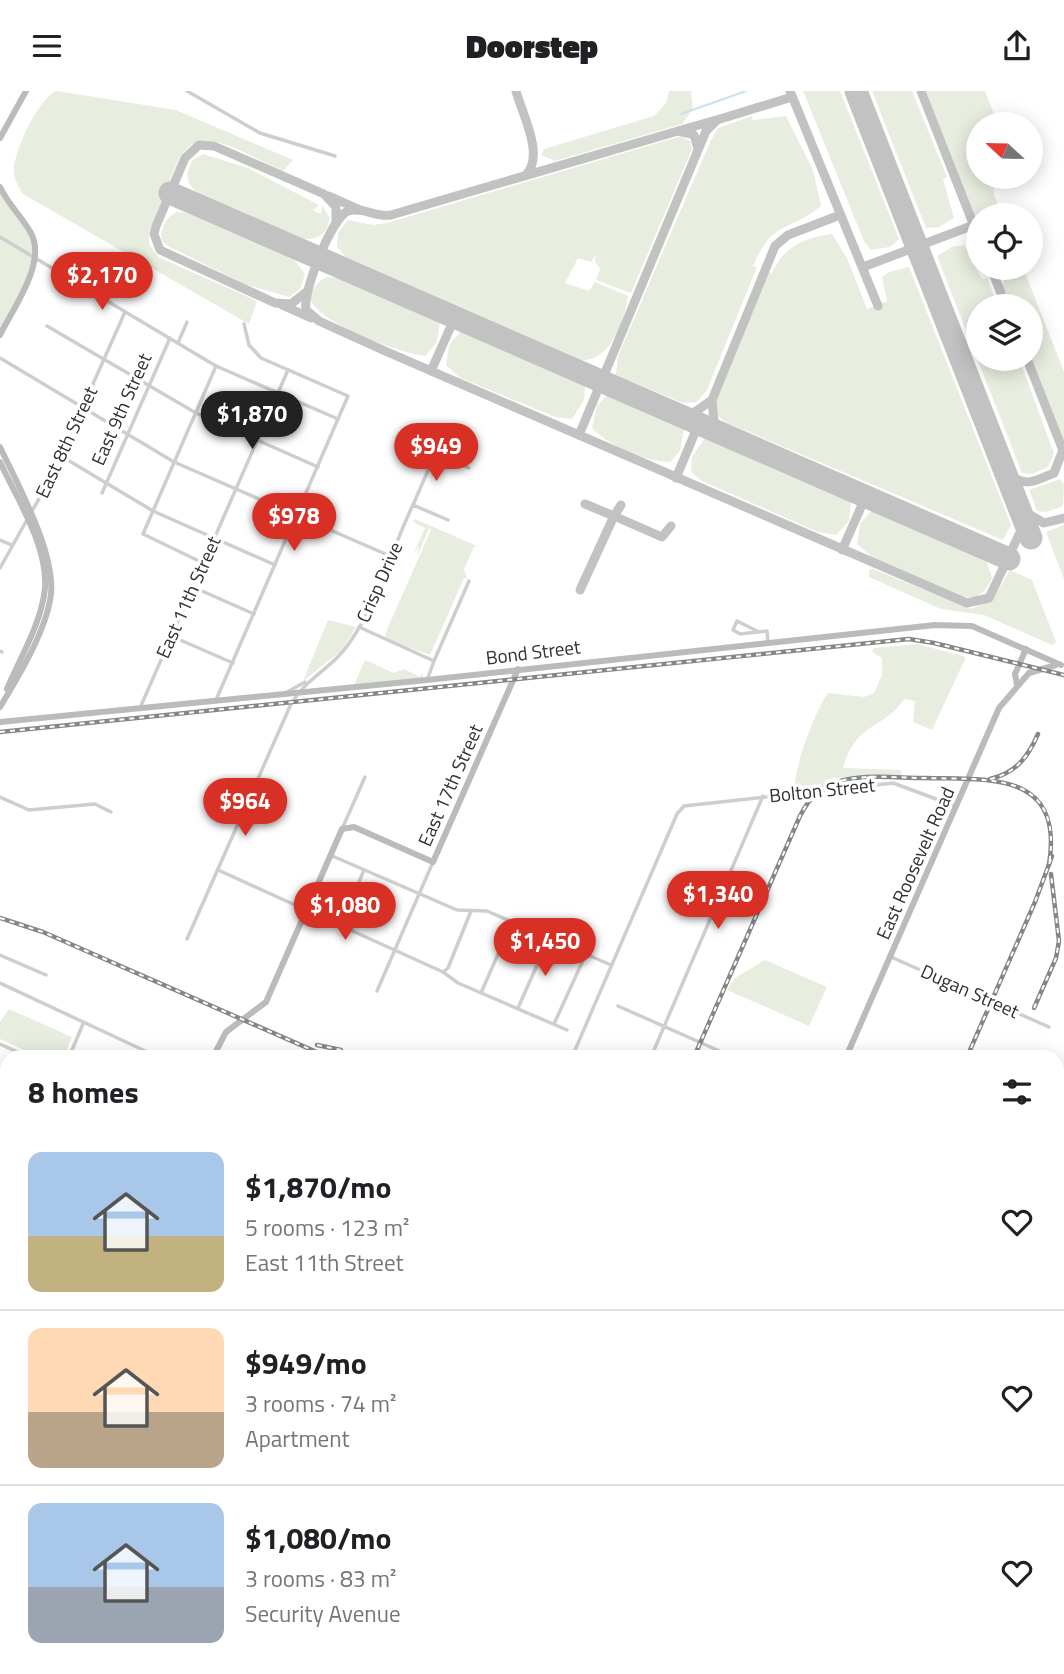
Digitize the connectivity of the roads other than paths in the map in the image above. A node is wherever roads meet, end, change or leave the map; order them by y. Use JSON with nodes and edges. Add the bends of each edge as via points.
{"nodes":[{"id":1,"x":26,"y":91,"type":"edge"},
{"id":2,"x":187,"y":91,"type":"edge"},
{"id":3,"x":0,"y":138,"type":"edge"},
{"id":4,"x":335,"y":156,"type":"dead end"},
{"id":5,"x":0,"y":187,"type":"edge"},
{"id":6,"x":0,"y":237,"type":"edge"},
{"id":7,"x":36,"y":259,"type":"junction"},
{"id":8,"x":97,"y":271,"type":"dead end"},
{"id":9,"x":87,"y":289,"type":"junction"},
{"id":10,"x":125,"y":312,"type":"junction"},
{"id":11,"x":187,"y":322,"type":"dead end"},
{"id":12,"x":244,"y":324,"type":"dead end"},
{"id":13,"x":47,"y":326,"type":"dead end"},
{"id":14,"x":0,"y":335,"type":"edge"},
{"id":15,"x":170,"y":338,"type":"junction"},
{"id":16,"x":178,"y":343,"type":"junction"},
{"id":17,"x":0,"y":358,"type":"edge"},
{"id":18,"x":104,"y":359,"type":"junction"},
{"id":19,"x":216,"y":366,"type":"junction"},
{"id":20,"x":288,"y":370,"type":"junction"},
{"id":21,"x":149,"y":385,"type":"junction"},
{"id":22,"x":278,"y":393,"type":"junction"},
{"id":23,"x":83,"y":406,"type":"junction"},
{"id":24,"x":196,"y":413,"type":"junction"},
{"id":25,"x":338,"y":419,"type":"junction"},
{"id":26,"x":128,"y":433,"type":"junction"},
{"id":27,"x":257,"y":440,"type":"junction"},
{"id":28,"x":420,"y":445,"type":"junction"},
{"id":29,"x":0,"y":447,"type":"edge"},
{"id":30,"x":436,"y":453,"type":"junction"},
{"id":31,"x":61,"y":456,"type":"junction"},
{"id":32,"x":0,"y":462,"type":"edge"},
{"id":33,"x":174,"y":462,"type":"junction"},
{"id":34,"x":318,"y":467,"type":"junction"},
{"id":35,"x":470,"y":468,"type":"dead end"},
{"id":36,"x":106,"y":483,"type":"junction"},
{"id":37,"x":236,"y":489,"type":"junction"},
{"id":38,"x":102,"y":493,"type":"dead end"},
{"id":39,"x":413,"y":505,"type":"junction"},
{"id":40,"x":153,"y":511,"type":"junction"},
{"id":41,"x":297,"y":515,"type":"junction"},
{"id":42,"x":29,"y":518,"type":"junction"},
{"id":43,"x":448,"y":520,"type":"dead end"},
{"id":44,"x":214,"y":538,"type":"junction"},
{"id":45,"x":0,"y":540,"type":"edge"},
{"id":46,"x":12,"y":545,"type":"junction"},
{"id":47,"x":390,"y":556,"type":"junction"},
{"id":48,"x":203,"y":563,"type":"junction"},
{"id":49,"x":275,"y":565,"type":"junction"},
{"id":50,"x":0,"y":568,"type":"edge"},
{"id":51,"x":469,"y":581,"type":"dead end"},
{"id":52,"x":192,"y":587,"type":"junction"},
{"id":53,"x":254,"y":614,"type":"junction"},
{"id":54,"x":359,"y":627,"type":"junction"},
{"id":55,"x":759,"y":632,"type":"junction"},
{"id":56,"x":171,"y":636,"type":"junction"},
{"id":57,"x":768,"y":642,"type":"junction"},
{"id":58,"x":1026,"y":649,"type":"junction"},
{"id":59,"x":434,"y":661,"type":"junction"},
{"id":60,"x":233,"y":663,"type":"junction"},
{"id":61,"x":1061,"y":665,"type":"edge"},
{"id":62,"x":518,"y":669,"type":"junction"},
{"id":63,"x":310,"y":680,"type":"junction"},
{"id":64,"x":427,"y":680,"type":"junction"},
{"id":65,"x":1017,"y":685,"type":"junction"},
{"id":66,"x":318,"y":691,"type":"junction"},
{"id":67,"x":298,"y":693,"type":"junction"},
{"id":68,"x":275,"y":695,"type":"junction"},
{"id":69,"x":216,"y":700,"type":"junction"},
{"id":70,"x":0,"y":705,"type":"edge"},
{"id":71,"x":140,"y":708,"type":"junction"},
{"id":72,"x":287,"y":712,"type":"junction"},
{"id":73,"x":0,"y":723,"type":"edge"},
{"id":74,"x":365,"y":777,"type":"dead end"},
{"id":75,"x":763,"y":796,"type":"junction"},
{"id":76,"x":0,"y":797,"type":"edge"},
{"id":77,"x":957,"y":807,"type":"junction"},
{"id":78,"x":111,"y":813,"type":"dead end"},
{"id":79,"x":342,"y":829,"type":"junction"},
{"id":80,"x":330,"y":855,"type":"junction"},
{"id":81,"x":433,"y":862,"type":"junction"},
{"id":82,"x":218,"y":870,"type":"junction"},
{"id":83,"x":364,"y":870,"type":"junction"},
{"id":84,"x":420,"y":894,"type":"junction"},
{"id":85,"x":306,"y":911,"type":"junction"},
{"id":86,"x":471,"y":911,"type":"junction"},
{"id":87,"x":512,"y":922,"type":"junction"},
{"id":88,"x":340,"y":926,"type":"junction"},
{"id":89,"x":549,"y":938,"type":"junction"},
{"id":90,"x":187,"y":939,"type":"dead end"},
{"id":91,"x":395,"y":950,"type":"junction"},
{"id":92,"x":0,"y":955,"type":"edge"},
{"id":93,"x":585,"y":955,"type":"junction"},
{"id":94,"x":891,"y":957,"type":"junction"},
{"id":95,"x":611,"y":965,"type":"junction"},
{"id":96,"x":443,"y":972,"type":"junction"},
{"id":97,"x":46,"y":975,"type":"dead end"},
{"id":98,"x":0,"y":983,"type":"edge"},
{"id":99,"x":377,"y":991,"type":"dead end"},
{"id":100,"x":481,"y":992,"type":"junction"},
{"id":101,"x":618,"y":1006,"type":"dead end"},
{"id":102,"x":518,"y":1008,"type":"junction"},
{"id":103,"x":84,"y":1023,"type":"junction"},
{"id":104,"x":554,"y":1024,"type":"junction"},
{"id":105,"x":664,"y":1027,"type":"junction"},
{"id":106,"x":1049,"y":1027,"type":"dead end"},
{"id":107,"x":567,"y":1030,"type":"dead end"},
{"id":108,"x":0,"y":1044,"type":"edge"},
{"id":109,"x":14,"y":1050,"type":"edge"},
{"id":110,"x":72,"y":1050,"type":"edge"},
{"id":111,"x":142,"y":1050,"type":"edge"},
{"id":112,"x":217,"y":1050,"type":"edge"},
{"id":113,"x":575,"y":1050,"type":"edge"},
{"id":114,"x":654,"y":1050,"type":"edge"},
{"id":115,"x":717,"y":1050,"type":"edge"},
{"id":116,"x":849,"y":1050,"type":"edge"}],
"edges":[{"from":1,"to":3,"type":"street"},
{"from":2,"to":4,"type":"street","via":[[260,133]]},
{"from":5,"to":7,"type":"street","via":[[32,235]]},
{"from":6,"to":7,"type":"street"},
{"from":7,"to":9,"type":"street"},
{"from":7,"to":14,"type":"street"},
{"from":8,"to":9,"type":"street"},
{"from":9,"to":10,"type":"street"},
{"from":10,"to":15,"type":"street"},
{"from":10,"to":18,"type":"street","name":"East 8th Street"},
{"from":11,"to":16,"type":"street","name":"East 9th Street"},
{"from":12,"to":20,"type":"street","via":[[255,352]]},
{"from":13,"to":18,"type":"street"},
{"from":15,"to":16,"type":"street"},
{"from":15,"to":21,"type":"street","name":"East 9th Street"},
{"from":16,"to":19,"type":"street"},
{"from":17,"to":23,"type":"street"},
{"from":18,"to":21,"type":"street"},
{"from":18,"to":23,"type":"street","name":"East 8th Street"},
{"from":19,"to":22,"type":"street"},
{"from":19,"to":24,"type":"street"},
{"from":20,"to":22,"type":"street","name":"East 11th Street"},
{"from":20,"to":25,"type":"street","via":[[348,396]]},
{"from":21,"to":24,"type":"street"},
{"from":21,"to":26,"type":"street","name":"East 9th Street"},
{"from":22,"to":25,"type":"street"},
{"from":22,"to":27,"type":"street","name":"East 11th Street"},
{"from":23,"to":26,"type":"street"},
{"from":23,"to":31,"type":"street","name":"East 8th Street"},
{"from":24,"to":27,"type":"street"},
{"from":24,"to":33,"type":"street"},
{"from":25,"to":34,"type":"street"},
{"from":26,"to":33,"type":"street"},
{"from":26,"to":36,"type":"street","name":"East 9th Street"},
{"from":27,"to":34,"type":"street"},
{"from":27,"to":37,"type":"street","name":"East 11th Street"},
{"from":28,"to":28,"type":"street","via":[[421,434],[409,428],[407,441]]},
{"from":28,"to":30,"type":"street"},
{"from":29,"to":42,"type":"street"},
{"from":30,"to":35,"type":"street"},
{"from":30,"to":39,"type":"street","name":"Crisp Drive"},
{"from":31,"to":36,"type":"street"},
{"from":31,"to":42,"type":"street","name":"East 8th Street"},
{"from":32,"to":42,"type":"street"},
{"from":33,"to":37,"type":"street"},
{"from":33,"to":40,"type":"street"},
{"from":34,"to":41,"type":"street"},
{"from":36,"to":38,"type":"street","name":"East 9th Street"},
{"from":36,"to":40,"type":"street"},
{"from":37,"to":41,"type":"street"},
{"from":37,"to":44,"type":"street","name":"East 11th Street"},
{"from":39,"to":43,"type":"street"},
{"from":39,"to":47,"type":"street","name":"Crisp Drive"},
{"from":40,"to":44,"type":"street"},
{"from":40,"to":48,"type":"street","via":[[143,533],[149,540]]},
{"from":41,"to":47,"type":"street"},
{"from":41,"to":49,"type":"street"},
{"from":42,"to":46,"type":"street","name":"East 8th Street"},
{"from":42,"to":70,"type":"street","via":[[45,547],[51,593],[21,672]]},
{"from":44,"to":48,"type":"street","name":"East 11th Street"},
{"from":44,"to":49,"type":"street"},
{"from":45,"to":46,"type":"street"},
{"from":46,"to":50,"type":"street","name":"East 8th Street"},
{"from":47,"to":54,"type":"street","name":"Crisp Drive"},
{"from":48,"to":52,"type":"street","name":"East 11th Street"},
{"from":49,"to":53,"type":"street"},
{"from":51,"to":59,"type":"street"},
{"from":52,"to":53,"type":"street"},
{"from":52,"to":56,"type":"street","name":"East 11th Street"},
{"from":53,"to":60,"type":"street"},
{"from":54,"to":59,"type":"street"},
{"from":54,"to":63,"type":"street","name":"Crisp Drive","via":[[344,651]]},
{"from":55,"to":55,"type":"street","via":[[740,634],[733,631],[737,621]]},
{"from":55,"to":57,"type":"street","via":[[767,631]]},
{"from":56,"to":60,"type":"street"},
{"from":56,"to":71,"type":"street","name":"East 11th Street"},
{"from":57,"to":58,"type":"street","name":"Bond Street","via":[[965,624]]},
{"from":57,"to":62,"type":"street","name":"Bond Street"},
{"from":58,"to":61,"type":"street","name":"Bond Street"},
{"from":58,"to":65,"type":"street","name":"East Roosevelt Road","via":[[1015,674]]},
{"from":59,"to":64,"type":"street"},
{"from":60,"to":69,"type":"street"},
{"from":61,"to":65,"type":"street","name":"East Roosevelt Road","via":[[1026,677]]},
{"from":62,"to":64,"type":"street","name":"Bond Street"},
{"from":62,"to":81,"type":"street","name":"East 17th Street"},
{"from":63,"to":66,"type":"street","via":[[310,687]]},
{"from":63,"to":67,"type":"street","name":"Crisp Drive"},
{"from":63,"to":68,"type":"street","name":"Crisp Drive"},
{"from":64,"to":66,"type":"street","name":"Bond Street"},
{"from":65,"to":77,"type":"street","name":"East Roosevelt Road","via":[[999,708]]},
{"from":66,"to":67,"type":"street","name":"Bond Street"},
{"from":67,"to":68,"type":"street","name":"Bond Street"},
{"from":67,"to":72,"type":"street","name":"Crisp Drive"},
{"from":68,"to":69,"type":"street","name":"Bond Street"},
{"from":68,"to":72,"type":"street","via":[[287,698]]},
{"from":69,"to":71,"type":"street","name":"Bond Street"},
{"from":71,"to":73,"type":"street","name":"Bond Street"},
{"from":72,"to":82,"type":"street","name":"Crisp Drive"},
{"from":74,"to":79,"type":"street"},
{"from":75,"to":77,"type":"street","name":"Bolton Street","via":[[893,783]]},
{"from":75,"to":95,"type":"street","name":"Bolton Street","via":[[684,806]]},
{"from":75,"to":105,"type":"street"},
{"from":76,"to":78,"type":"street","via":[[29,810],[96,804]]},
{"from":77,"to":94,"type":"street","name":"East Roosevelt Road"},
{"from":79,"to":80,"type":"street"},
{"from":79,"to":81,"type":"street","via":[[354,827]]},
{"from":80,"to":83,"type":"street"},
{"from":80,"to":85,"type":"street"},
{"from":81,"to":84,"type":"street","name":"East 17th Street"},
{"from":82,"to":85,"type":"street"},
{"from":82,"to":90,"type":"street","name":"Crisp Drive"},
{"from":83,"to":84,"type":"street"},
{"from":83,"to":88,"type":"street"},
{"from":84,"to":86,"type":"street"},
{"from":84,"to":91,"type":"street","name":"East 17th Street"},
{"from":85,"to":88,"type":"street"},
{"from":85,"to":112,"type":"street","via":[[264,1005],[226,1032]]},
{"from":86,"to":87,"type":"street","via":[[481,910]]},
{"from":86,"to":96,"type":"street"},
{"from":87,"to":89,"type":"street"},
{"from":87,"to":100,"type":"street"},
{"from":88,"to":91,"type":"street"},
{"from":89,"to":93,"type":"street"},
{"from":89,"to":102,"type":"street"},
{"from":91,"to":96,"type":"street"},
{"from":91,"to":99,"type":"street","name":"East 17th Street"},
{"from":92,"to":97,"type":"street"},
{"from":93,"to":95,"type":"street"},
{"from":93,"to":104,"type":"street"},
{"from":94,"to":106,"type":"street","name":"Dugan Street"},
{"from":94,"to":116,"type":"street","name":"East Roosevelt Road"},
{"from":95,"to":113,"type":"street"},
{"from":96,"to":100,"type":"street"},
{"from":98,"to":103,"type":"street"},
{"from":100,"to":102,"type":"street"},
{"from":101,"to":105,"type":"street"},
{"from":102,"to":104,"type":"street"},
{"from":103,"to":110,"type":"street"},
{"from":103,"to":111,"type":"street"},
{"from":104,"to":107,"type":"street"},
{"from":105,"to":114,"type":"street"},
{"from":105,"to":115,"type":"street"},
{"from":108,"to":109,"type":"street"}]}
